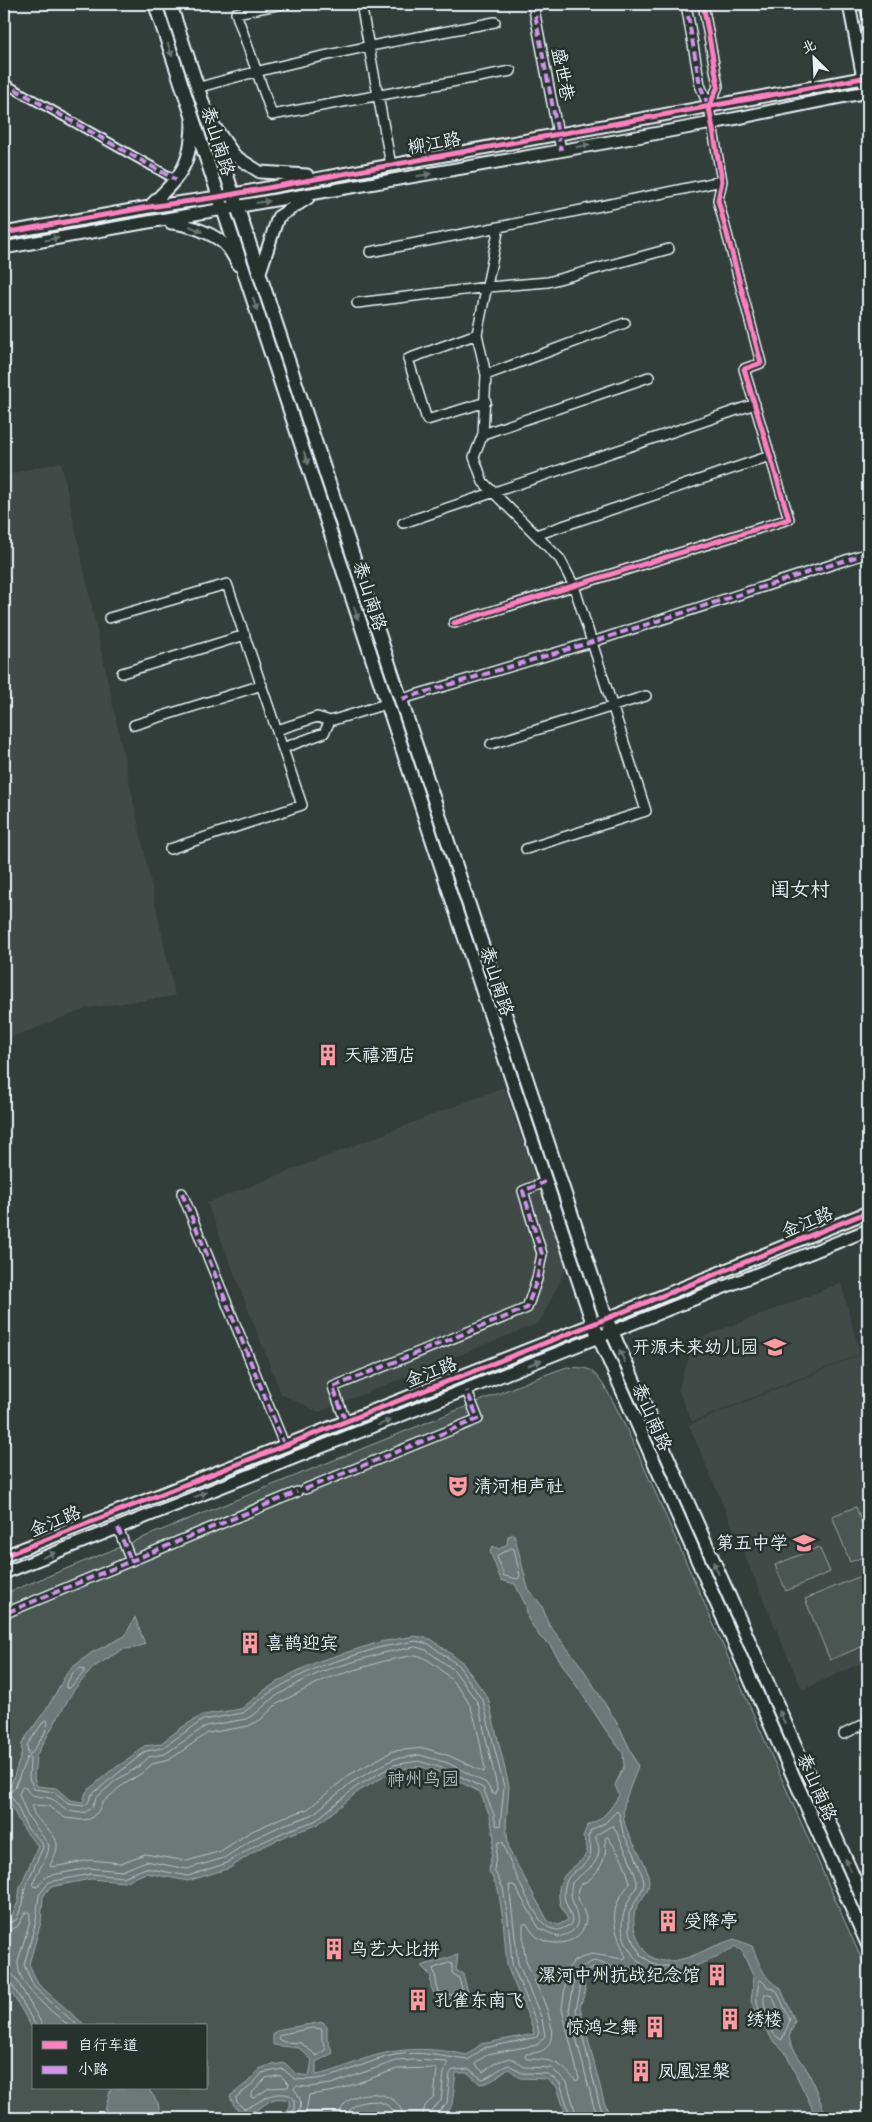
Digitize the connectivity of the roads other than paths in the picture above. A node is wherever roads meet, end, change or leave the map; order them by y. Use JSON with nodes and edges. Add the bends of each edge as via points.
{"nodes":[{"id":1,"x":156,"y":4,"type":"edge"},
{"id":2,"x":170,"y":4,"type":"edge"},
{"id":3,"x":282,"y":4,"type":"edge"},
{"id":4,"x":361,"y":4,"type":"edge"},
{"id":5,"x":533,"y":4,"type":"edge"},
{"id":6,"x":686,"y":4,"type":"edge"},
{"id":7,"x":703,"y":4,"type":"edge"},
{"id":8,"x":849,"y":4,"type":"edge"},
{"id":9,"x":866,"y":4,"type":"edge"},
{"id":10,"x":868,"y":14,"type":"edge"},
{"id":11,"x":495,"y":22,"type":"dead end"},
{"id":12,"x":369,"y":46,"type":"junction"},
{"id":13,"x":256,"y":70,"type":"junction"},
{"id":14,"x":511,"y":71,"type":"dead end"},
{"id":15,"x":866,"y":77,"type":"edge"},
{"id":16,"x":4,"y":83,"type":"edge"},
{"id":17,"x":197,"y":88,"type":"junction"},
{"id":18,"x":868,"y":94,"type":"edge"},
{"id":19,"x":378,"y":95,"type":"junction"},
{"id":20,"x":710,"y":107,"type":"junction"},
{"id":21,"x":207,"y":116,"type":"junction"},
{"id":22,"x":192,"y":118,"type":"junction"},
{"id":23,"x":712,"y":123,"type":"junction"},
{"id":24,"x":558,"y":135,"type":"junction"},
{"id":25,"x":561,"y":150,"type":"junction"},
{"id":26,"x":391,"y":164,"type":"junction"},
{"id":27,"x":329,"y":176,"type":"junction"},
{"id":28,"x":176,"y":180,"type":"junction"},
{"id":29,"x":722,"y":181,"type":"junction"},
{"id":30,"x":313,"y":195,"type":"junction"},
{"id":31,"x":218,"y":197,"type":"junction"},
{"id":32,"x":235,"y":200,"type":"junction"},
{"id":33,"x":149,"y":207,"type":"junction"},
{"id":34,"x":222,"y":210,"type":"junction"},
{"id":35,"x":149,"y":221,"type":"junction"},
{"id":36,"x":499,"y":227,"type":"junction"},
{"id":37,"x":4,"y":233,"type":"edge"},
{"id":38,"x":4,"y":248,"type":"edge"},
{"id":39,"x":669,"y":249,"type":"dead end"},
{"id":40,"x":370,"y":252,"type":"dead end"},
{"id":41,"x":260,"y":272,"type":"junction"},
{"id":42,"x":246,"y":277,"type":"junction"},
{"id":43,"x":488,"y":287,"type":"junction"},
{"id":44,"x":357,"y":303,"type":"dead end"},
{"id":45,"x":625,"y":323,"type":"dead end"},
{"id":46,"x":477,"y":334,"type":"junction"},
{"id":47,"x":486,"y":375,"type":"junction"},
{"id":48,"x":649,"y":376,"type":"dead end"},
{"id":49,"x":486,"y":402,"type":"junction"},
{"id":50,"x":754,"y":404,"type":"junction"},
{"id":51,"x":483,"y":434,"type":"junction"},
{"id":52,"x":770,"y":456,"type":"junction"},
{"id":53,"x":494,"y":493,"type":"junction"},
{"id":54,"x":403,"y":523,"type":"dead end"},
{"id":55,"x":536,"y":535,"type":"junction"},
{"id":56,"x":868,"y":553,"type":"edge"},
{"id":57,"x":574,"y":586,"type":"junction"},
{"id":58,"x":109,"y":618,"type":"dead end"},
{"id":59,"x":454,"y":623,"type":"dead end"},
{"id":60,"x":244,"y":635,"type":"junction"},
{"id":61,"x":592,"y":642,"type":"junction"},
{"id":62,"x":122,"y":672,"type":"dead end"},
{"id":63,"x":262,"y":685,"type":"junction"},
{"id":64,"x":646,"y":696,"type":"dead end"},
{"id":65,"x":868,"y":698,"type":"edge"},
{"id":66,"x":402,"y":699,"type":"junction"},
{"id":67,"x":386,"y":704,"type":"junction"},
{"id":68,"x":868,"y":704,"type":"edge"},
{"id":69,"x":613,"y":706,"type":"junction"},
{"id":70,"x":330,"y":721,"type":"junction"},
{"id":71,"x":134,"y":726,"type":"dead end"},
{"id":72,"x":277,"y":730,"type":"junction"},
{"id":73,"x":491,"y":744,"type":"dead end"},
{"id":74,"x":283,"y":748,"type":"junction"},
{"id":75,"x":170,"y":849,"type":"dead end"},
{"id":76,"x":526,"y":849,"type":"dead end"},
{"id":77,"x":541,"y":1122,"type":"junction"},
{"id":78,"x":527,"y":1126,"type":"junction"},
{"id":79,"x":545,"y":1182,"type":"junction"},
{"id":80,"x":182,"y":1193,"type":"dead end"},
{"id":81,"x":868,"y":1212,"type":"edge"},
{"id":82,"x":850,"y":1220,"type":"junction"},
{"id":83,"x":868,"y":1230,"type":"edge"},
{"id":84,"x":856,"y":1234,"type":"junction"},
{"id":85,"x":606,"y":1318,"type":"junction"},
{"id":86,"x":593,"y":1324,"type":"junction"},
{"id":87,"x":611,"y":1332,"type":"junction"},
{"id":88,"x":598,"y":1338,"type":"junction"},
{"id":89,"x":467,"y":1391,"type":"junction"},
{"id":90,"x":345,"y":1420,"type":"junction"},
{"id":91,"x":352,"y":1436,"type":"junction"},
{"id":92,"x":284,"y":1444,"type":"junction"},
{"id":93,"x":112,"y":1513,"type":"junction"},
{"id":94,"x":118,"y":1528,"type":"junction"},
{"id":95,"x":4,"y":1556,"type":"edge"},
{"id":96,"x":131,"y":1561,"type":"junction"},
{"id":97,"x":4,"y":1573,"type":"edge"},
{"id":98,"x":8,"y":1612,"type":"dead end"},
{"id":99,"x":868,"y":1722,"type":"edge"},
{"id":100,"x":844,"y":1734,"type":"dead end"},
{"id":101,"x":4,"y":1739,"type":"edge"},
{"id":102,"x":4,"y":1757,"type":"edge"},
{"id":103,"x":868,"y":1909,"type":"edge"},
{"id":104,"x":855,"y":1915,"type":"junction"},
{"id":105,"x":868,"y":1944,"type":"edge"}],
"edges":[{"from":1,"to":22,"type":"main road","name":"泰山南路","one_way":true},
{"from":2,"to":17,"type":"main road","name":"泰山南路"},
{"from":3,"to":13,"type":"street","via":[[236,13]]},
{"from":4,"to":12,"type":"street"},
{"from":5,"to":24,"type":"street","name":"盛世巷"},
{"from":6,"to":20,"type":"street","via":[[700,85]]},
{"from":7,"to":20,"type":"street","via":[[718,86]]},
{"from":8,"to":15,"type":"street"},
{"from":9,"to":10,"type":"street"},
{"from":11,"to":12,"type":"street"},
{"from":12,"to":13,"type":"street"},
{"from":12,"to":19,"type":"street"},
{"from":13,"to":17,"type":"street"},
{"from":13,"to":19,"type":"street","via":[[272,115]]},
{"from":14,"to":19,"type":"street"},
{"from":15,"to":18,"type":"street"},
{"from":15,"to":20,"type":"street","name":"柳江路"},
{"from":16,"to":28,"type":"street"},
{"from":17,"to":21,"type":"main road","name":"泰山南路"},
{"from":18,"to":23,"type":"street","name":"柳江路"},
{"from":19,"to":26,"type":"street"},
{"from":20,"to":23,"type":"street"},
{"from":20,"to":24,"type":"street","name":"柳江路"},
{"from":21,"to":27,"type":"street","via":[[235,156],[260,172]]},
{"from":21,"to":32,"type":"main road","name":"泰山南路"},
{"from":22,"to":28,"type":"street","via":[[192,143],[187,161]]},
{"from":22,"to":31,"type":"main road","name":"泰山南路"},
{"from":25,"to":23,"type":"street","name":"柳江路","one_way":true},
{"from":23,"to":29,"type":"street"},
{"from":24,"to":25,"type":"street","name":"盛世巷"},
{"from":24,"to":26,"type":"street","name":"柳江路"},
{"from":30,"to":25,"type":"street","name":"柳江路","one_way":true},
{"from":26,"to":27,"type":"street","name":"柳江路"},
{"from":27,"to":32,"type":"street","name":"柳江路"},
{"from":28,"to":33,"type":"street"},
{"from":29,"to":36,"type":"street"},
{"from":29,"to":50,"type":"street","via":[[718,200],[761,363],[744,369]]},
{"from":32,"to":30,"type":"street","name":"柳江路","one_way":true},
{"from":30,"to":41,"type":"street","via":[[278,217]]},
{"from":31,"to":32,"type":"street","name":"柳江路"},
{"from":31,"to":33,"type":"street","name":"柳江路"},
{"from":31,"to":34,"type":"main road","name":"泰山南路"},
{"from":32,"to":34,"type":"street","name":"柳江路"},
{"from":32,"to":41,"type":"main road","name":"泰山南路"},
{"from":33,"to":37,"type":"street","name":"柳江路"},
{"from":34,"to":35,"type":"street","name":"柳江路"},
{"from":34,"to":42,"type":"main road","name":"泰山南路"},
{"from":38,"to":35,"type":"street","name":"柳江路","one_way":true},
{"from":35,"to":42,"type":"street","one_way":true,"via":[[185,224],[206,233],[226,246]]},
{"from":36,"to":40,"type":"street"},
{"from":36,"to":43,"type":"street"},
{"from":39,"to":43,"type":"street","via":[[548,282]]},
{"from":41,"to":66,"type":"main road","name":"泰山南路"},
{"from":42,"to":67,"type":"main road","name":"泰山南路","one_way":true},
{"from":43,"to":44,"type":"street"},
{"from":43,"to":46,"type":"street"},
{"from":45,"to":47,"type":"street"},
{"from":46,"to":47,"type":"street"},
{"from":46,"to":49,"type":"street","via":[[408,359],[427,420]]},
{"from":47,"to":49,"type":"street"},
{"from":48,"to":51,"type":"street"},
{"from":49,"to":51,"type":"street"},
{"from":50,"to":52,"type":"street"},
{"from":50,"to":53,"type":"street"},
{"from":51,"to":53,"type":"street","via":[[474,457],[483,482]]},
{"from":52,"to":55,"type":"street"},
{"from":52,"to":57,"type":"street","via":[[789,519]]},
{"from":53,"to":54,"type":"street"},
{"from":53,"to":55,"type":"street"},
{"from":55,"to":57,"type":"street","via":[[560,559]]},
{"from":56,"to":61,"type":"street"},
{"from":57,"to":59,"type":"street"},
{"from":57,"to":61,"type":"street"},
{"from":58,"to":60,"type":"street","via":[[227,584]]},
{"from":60,"to":62,"type":"street"},
{"from":60,"to":63,"type":"street"},
{"from":61,"to":66,"type":"street"},
{"from":61,"to":69,"type":"street"},
{"from":63,"to":71,"type":"street"},
{"from":63,"to":72,"type":"street"},
{"from":64,"to":69,"type":"street"},
{"from":65,"to":68,"type":"street"},
{"from":66,"to":67,"type":"main road"},
{"from":66,"to":77,"type":"main road","name":"泰山南路"},
{"from":67,"to":70,"type":"street"},
{"from":67,"to":78,"type":"main road","name":"泰山南路"},
{"from":69,"to":73,"type":"street"},
{"from":69,"to":76,"type":"street","via":[[646,812]]},
{"from":70,"to":72,"type":"street","via":[[317,717]]},
{"from":70,"to":74,"type":"street","via":[[324,733]]},
{"from":72,"to":74,"type":"street"},
{"from":74,"to":75,"type":"street","via":[[302,805]]},
{"from":77,"to":78,"type":"main road"},
{"from":77,"to":85,"type":"main road","name":"泰山南路"},
{"from":78,"to":79,"type":"main road","name":"泰山南路"},
{"from":79,"to":86,"type":"main road","name":"泰山南路"},
{"from":79,"to":90,"type":"street","via":[[523,1191],[542,1254],[526,1308],[333,1387]]},
{"from":80,"to":92,"type":"street"},
{"from":81,"to":82,"type":"street","name":"金江路"},
{"from":82,"to":84,"type":"street"},
{"from":82,"to":85,"type":"street","name":"金江路"},
{"from":83,"to":84,"type":"street","name":"金江路"},
{"from":84,"to":87,"type":"street","name":"金江路"},
{"from":85,"to":86,"type":"street","name":"金江路"},
{"from":85,"to":87,"type":"main road","name":"泰山南路"},
{"from":86,"to":88,"type":"main road","name":"泰山南路"},
{"from":86,"to":90,"type":"street","name":"金江路"},
{"from":87,"to":88,"type":"street","name":"金江路"},
{"from":103,"to":87,"type":"main road","name":"泰山南路","one_way":true},
{"from":89,"to":88,"type":"street","name":"金江路","one_way":true},
{"from":88,"to":104,"type":"main road","name":"泰山南路"},
{"from":91,"to":89,"type":"street","name":"金江路","one_way":true},
{"from":89,"to":96,"type":"street","via":[[478,1419]]},
{"from":90,"to":91,"type":"street"},
{"from":90,"to":92,"type":"street","name":"金江路"},
{"from":94,"to":91,"type":"street","name":"金江路","one_way":true},
{"from":92,"to":93,"type":"street","name":"金江路"},
{"from":93,"to":94,"type":"street"},
{"from":93,"to":95,"type":"street","name":"金江路"},
{"from":94,"to":96,"type":"street"},
{"from":97,"to":94,"type":"street","name":"金江路","one_way":true},
{"from":96,"to":98,"type":"street"},
{"from":99,"to":100,"type":"street"},
{"from":101,"to":102,"type":"street"},
{"from":103,"to":104,"type":"street"},
{"from":104,"to":105,"type":"main road","name":"泰山南路"}]}
